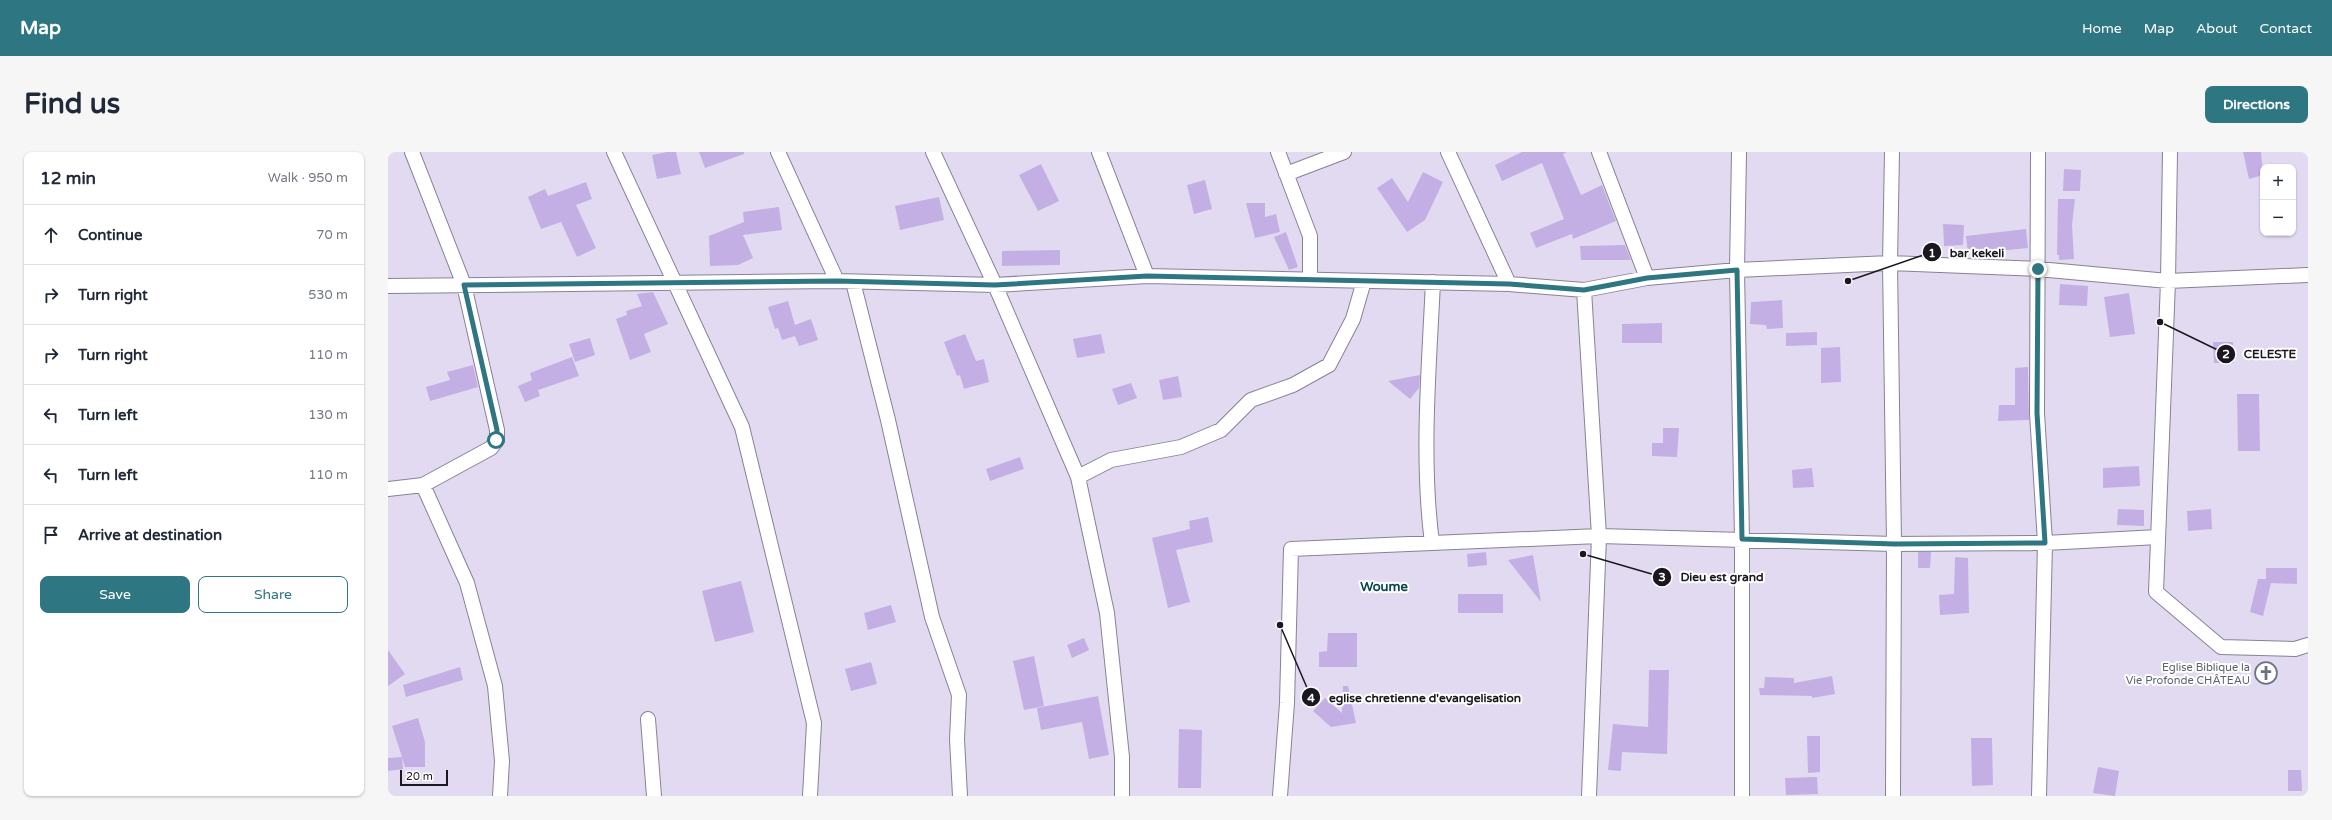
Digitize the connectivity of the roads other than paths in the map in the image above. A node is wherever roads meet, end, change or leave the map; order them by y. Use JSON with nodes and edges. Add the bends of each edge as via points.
{"nodes":[{"id":1,"x":412,"y":152,"type":"edge"},
{"id":2,"x":614,"y":152,"type":"edge"},
{"id":3,"x":778,"y":152,"type":"edge"},
{"id":4,"x":933,"y":152,"type":"edge"},
{"id":5,"x":1099,"y":152,"type":"edge"},
{"id":6,"x":1278,"y":152,"type":"edge"},
{"id":7,"x":1344,"y":152,"type":"edge"},
{"id":8,"x":1448,"y":152,"type":"edge"},
{"id":9,"x":1599,"y":152,"type":"edge"},
{"id":10,"x":1739,"y":152,"type":"edge"},
{"id":11,"x":1892,"y":152,"type":"edge"},
{"id":12,"x":2038,"y":152,"type":"edge"},
{"id":13,"x":2170,"y":152,"type":"edge"},
{"id":14,"x":1286,"y":174,"type":"junction"},
{"id":15,"x":1890,"y":263,"type":"junction"},
{"id":16,"x":2038,"y":269,"type":"junction"},
{"id":17,"x":1737,"y":270,"type":"junction"},
{"id":18,"x":2308,"y":275,"type":"edge"},
{"id":19,"x":1147,"y":276,"type":"junction"},
{"id":20,"x":1647,"y":278,"type":"junction"},
{"id":21,"x":1310,"y":280,"type":"junction"},
{"id":22,"x":837,"y":281,"type":"junction"},
{"id":23,"x":1364,"y":281,"type":"junction"},
{"id":24,"x":2168,"y":281,"type":"junction"},
{"id":25,"x":853,"y":282,"type":"junction"},
{"id":26,"x":1433,"y":282,"type":"junction"},
{"id":27,"x":674,"y":284,"type":"junction"},
{"id":28,"x":1509,"y":284,"type":"junction"},
{"id":29,"x":464,"y":285,"type":"junction"},
{"id":30,"x":995,"y":285,"type":"junction"},
{"id":31,"x":388,"y":286,"type":"edge"},
{"id":32,"x":1584,"y":290,"type":"junction"},
{"id":33,"x":1078,"y":477,"type":"junction"},
{"id":34,"x":423,"y":485,"type":"junction"},
{"id":35,"x":388,"y":489,"type":"edge"},
{"id":36,"x":1599,"y":536,"type":"junction"},
{"id":37,"x":2158,"y":537,"type":"junction"},
{"id":38,"x":1742,"y":539,"type":"junction"},
{"id":39,"x":1432,"y":543,"type":"junction"},
{"id":40,"x":2045,"y":543,"type":"junction"},
{"id":41,"x":1894,"y":544,"type":"junction"},
{"id":42,"x":2308,"y":645,"type":"edge"},
{"id":43,"x":648,"y":719,"type":"dead end"},
{"id":44,"x":500,"y":796,"type":"edge"},
{"id":45,"x":654,"y":796,"type":"edge"},
{"id":46,"x":810,"y":796,"type":"edge"},
{"id":47,"x":960,"y":796,"type":"edge"},
{"id":48,"x":1122,"y":796,"type":"edge"},
{"id":49,"x":1280,"y":796,"type":"edge"},
{"id":50,"x":1589,"y":796,"type":"edge"},
{"id":51,"x":1742,"y":796,"type":"edge"},
{"id":52,"x":1893,"y":796,"type":"edge"},
{"id":53,"x":2039,"y":796,"type":"edge"}],
"edges":[{"from":1,"to":29,"type":"street"},
{"from":2,"to":27,"type":"street"},
{"from":3,"to":22,"type":"street"},
{"from":4,"to":30,"type":"street"},
{"from":5,"to":19,"type":"street"},
{"from":6,"to":14,"type":"street"},
{"from":7,"to":14,"type":"street"},
{"from":8,"to":28,"type":"street"},
{"from":9,"to":20,"type":"street"},
{"from":10,"to":17,"type":"street"},
{"from":11,"to":15,"type":"street"},
{"from":12,"to":16,"type":"street"},
{"from":13,"to":24,"type":"street"},
{"from":14,"to":21,"type":"street","via":[[1310,236]]},
{"from":15,"to":16,"type":"street"},
{"from":15,"to":17,"type":"street"},
{"from":15,"to":41,"type":"street"},
{"from":16,"to":24,"type":"street"},
{"from":16,"to":40,"type":"street","via":[[2037,413]]},
{"from":17,"to":20,"type":"street"},
{"from":17,"to":38,"type":"street"},
{"from":18,"to":24,"type":"street"},
{"from":19,"to":21,"type":"street"},
{"from":19,"to":30,"type":"street"},
{"from":20,"to":32,"type":"street"},
{"from":21,"to":23,"type":"street"},
{"from":22,"to":25,"type":"street"},
{"from":22,"to":27,"type":"street"},
{"from":23,"to":26,"type":"street"},
{"from":23,"to":33,"type":"street","via":[[1353,319],[1329,364],[1293,385],[1251,400],[1221,430],[1182,447],[1111,460]]},
{"from":24,"to":37,"type":"street"},
{"from":25,"to":30,"type":"street"},
{"from":25,"to":47,"type":"street","via":[[888,420],[932,617],[959,696],[957,739]]},
{"from":26,"to":28,"type":"street"},
{"from":26,"to":39,"type":"street","via":[[1428,471]]},
{"from":27,"to":29,"type":"street"},
{"from":27,"to":46,"type":"street","via":[[742,427],[814,723]]},
{"from":28,"to":32,"type":"street"},
{"from":29,"to":31,"type":"street"},
{"from":29,"to":34,"type":"street","via":[[497,430],[496,440],[491,448]]},
{"from":30,"to":33,"type":"street"},
{"from":32,"to":36,"type":"street"},
{"from":33,"to":48,"type":"street","via":[[1107,614],[1122,757]]},
{"from":34,"to":35,"type":"street"},
{"from":34,"to":44,"type":"street","via":[[467,583],[495,686],[502,761]]},
{"from":36,"to":38,"type":"street"},
{"from":36,"to":39,"type":"street"},
{"from":36,"to":50,"type":"street"},
{"from":37,"to":40,"type":"street"},
{"from":37,"to":42,"type":"street","via":[[2156,592],[2221,647],[2295,649]]},
{"from":38,"to":41,"type":"street"},
{"from":38,"to":51,"type":"street"},
{"from":39,"to":49,"type":"street","via":[[1291,549],[1287,703]]},
{"from":40,"to":41,"type":"street"},
{"from":40,"to":53,"type":"street"},
{"from":41,"to":52,"type":"street"},
{"from":43,"to":45,"type":"street"}]}
